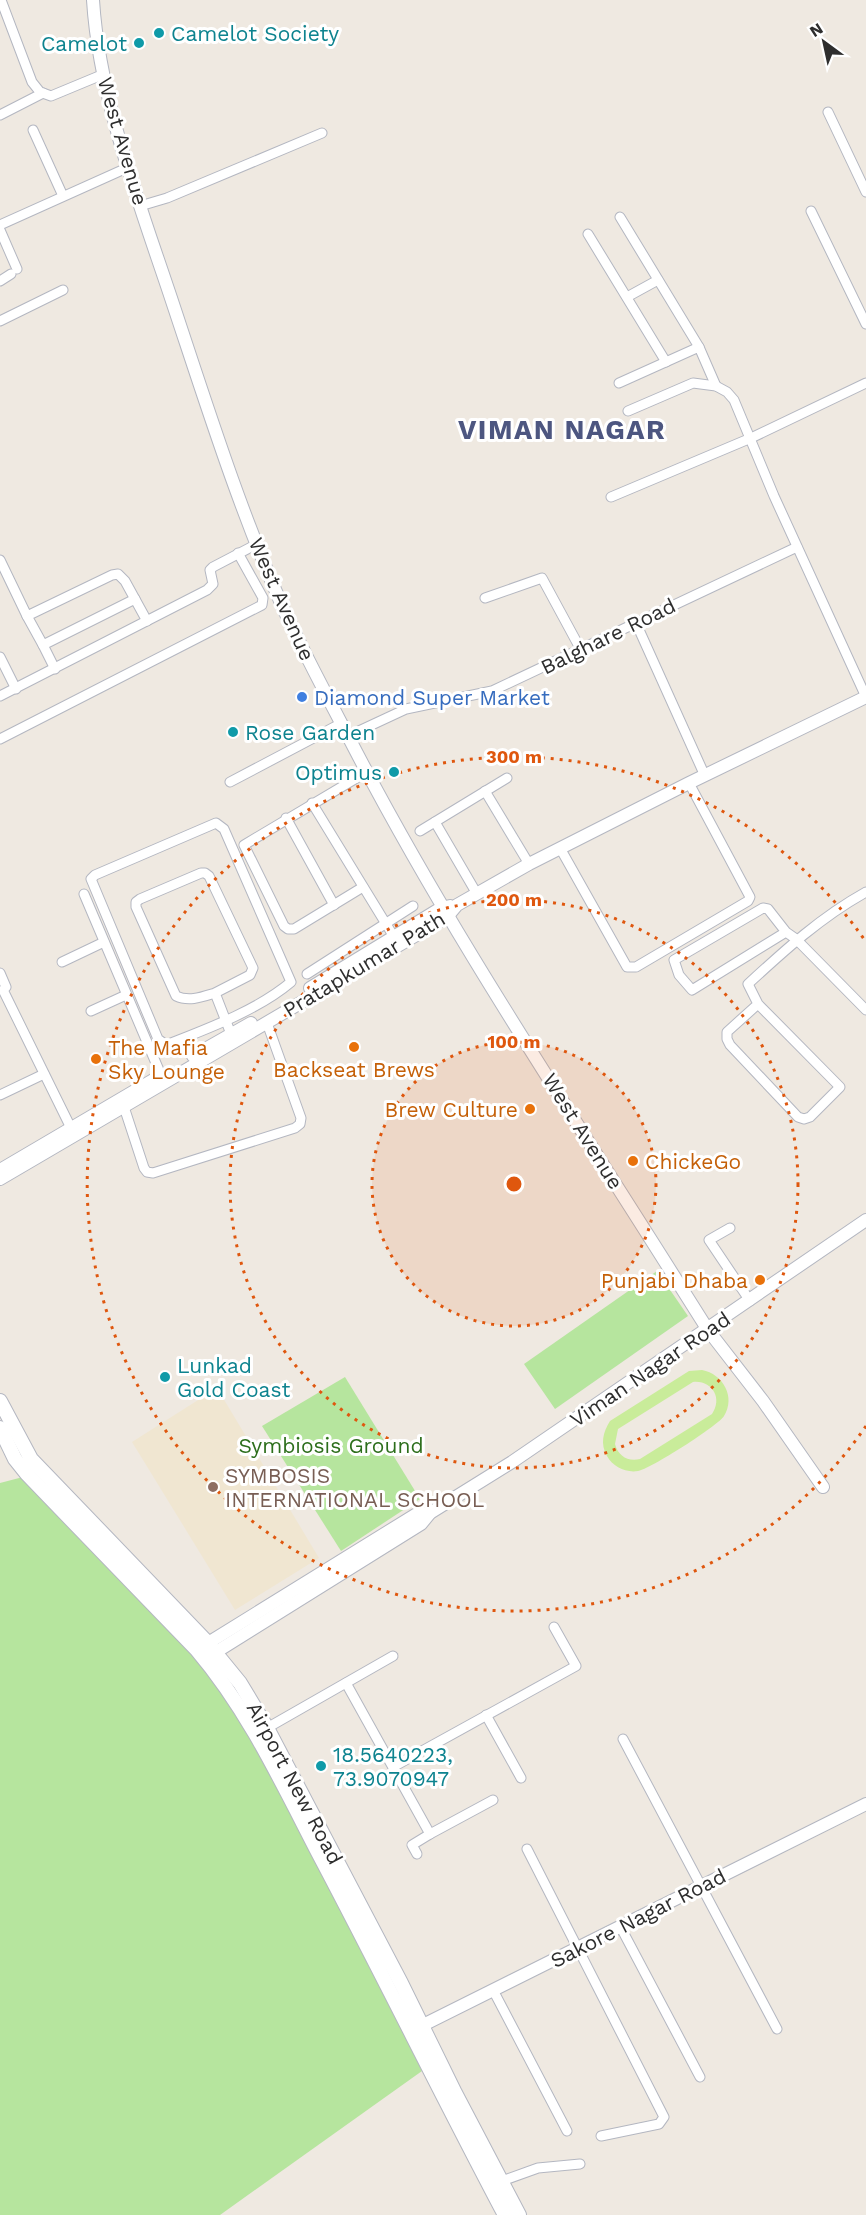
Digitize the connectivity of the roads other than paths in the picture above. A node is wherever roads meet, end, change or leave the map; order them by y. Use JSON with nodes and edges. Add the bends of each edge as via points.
{"nodes":[{"id":1,"x":2,"y":0,"type":"edge"},
{"id":2,"x":93,"y":0,"type":"edge"},
{"id":3,"x":104,"y":74,"type":"junction"},
{"id":4,"x":44,"y":93,"type":"junction"},
{"id":5,"x":828,"y":112,"type":"dead end"},
{"id":6,"x":0,"y":115,"type":"edge"},
{"id":7,"x":33,"y":130,"type":"dead end"},
{"id":8,"x":322,"y":133,"type":"dead end"},
{"id":9,"x":129,"y":167,"type":"junction"},
{"id":10,"x":866,"y":192,"type":"edge"},
{"id":11,"x":63,"y":196,"type":"junction"},
{"id":12,"x":140,"y":206,"type":"junction"},
{"id":13,"x":811,"y":211,"type":"dead end"},
{"id":14,"x":620,"y":217,"type":"dead end"},
{"id":15,"x":0,"y":225,"type":"edge"},
{"id":16,"x":0,"y":230,"type":"edge"},
{"id":17,"x":588,"y":234,"type":"dead end"},
{"id":18,"x":658,"y":280,"type":"junction"},
{"id":19,"x":0,"y":281,"type":"edge"},
{"id":20,"x":63,"y":291,"type":"dead end"},
{"id":21,"x":627,"y":297,"type":"junction"},
{"id":22,"x":0,"y":321,"type":"edge"},
{"id":23,"x":866,"y":324,"type":"edge"},
{"id":24,"x":699,"y":347,"type":"junction"},
{"id":25,"x":666,"y":362,"type":"junction"},
{"id":26,"x":619,"y":383,"type":"dead end"},
{"id":27,"x":866,"y":383,"type":"edge"},
{"id":28,"x":716,"y":386,"type":"junction"},
{"id":29,"x":628,"y":411,"type":"dead end"},
{"id":30,"x":751,"y":438,"type":"junction"},
{"id":31,"x":611,"y":497,"type":"dead end"},
{"id":32,"x":257,"y":544,"type":"junction"},
{"id":33,"x":797,"y":547,"type":"junction"},
{"id":34,"x":238,"y":553,"type":"junction"},
{"id":35,"x":0,"y":560,"type":"edge"},
{"id":36,"x":485,"y":598,"type":"dead end"},
{"id":37,"x":135,"y":599,"type":"junction"},
{"id":38,"x":27,"y":616,"type":"junction"},
{"id":39,"x":147,"y":621,"type":"junction"},
{"id":40,"x":636,"y":622,"type":"junction"},
{"id":41,"x":43,"y":645,"type":"junction"},
{"id":42,"x":581,"y":650,"type":"junction"},
{"id":43,"x":0,"y":657,"type":"edge"},
{"id":44,"x":55,"y":669,"type":"junction"},
{"id":45,"x":16,"y":689,"type":"junction"},
{"id":46,"x":0,"y":696,"type":"edge"},
{"id":47,"x":866,"y":697,"type":"edge"},
{"id":48,"x":340,"y":724,"type":"junction"},
{"id":49,"x":348,"y":736,"type":"junction"},
{"id":50,"x":0,"y":739,"type":"edge"},
{"id":51,"x":365,"y":773,"type":"junction"},
{"id":52,"x":705,"y":776,"type":"junction"},
{"id":53,"x":507,"y":778,"type":"dead end"},
{"id":54,"x":230,"y":782,"type":"dead end"},
{"id":55,"x":689,"y":783,"type":"junction"},
{"id":56,"x":485,"y":792,"type":"junction"},
{"id":57,"x":312,"y":803,"type":"junction"},
{"id":58,"x":286,"y":819,"type":"junction"},
{"id":59,"x":435,"y":822,"type":"junction"},
{"id":60,"x":420,"y":831,"type":"dead end"},
{"id":61,"x":560,"y":848,"type":"junction"},
{"id":62,"x":529,"y":864,"type":"junction"},
{"id":63,"x":363,"y":887,"type":"junction"},
{"id":64,"x":866,"y":892,"type":"edge"},
{"id":65,"x":84,"y":894,"type":"dead end"},
{"id":66,"x":477,"y":894,"type":"junction"},
{"id":67,"x":334,"y":905,"type":"junction"},
{"id":68,"x":413,"y":906,"type":"dead end"},
{"id":69,"x":444,"y":912,"type":"junction"},
{"id":70,"x":386,"y":924,"type":"junction"},
{"id":71,"x":786,"y":932,"type":"junction"},
{"id":72,"x":394,"y":938,"type":"junction"},
{"id":73,"x":796,"y":939,"type":"junction"},
{"id":74,"x":104,"y":942,"type":"junction"},
{"id":75,"x":62,"y":962,"type":"dead end"},
{"id":76,"x":0,"y":973,"type":"edge"},
{"id":77,"x":307,"y":974,"type":"dead end"},
{"id":78,"x":1,"y":991,"type":"edge"},
{"id":79,"x":215,"y":993,"type":"junction"},
{"id":80,"x":126,"y":995,"type":"junction"},
{"id":81,"x":302,"y":997,"type":"junction"},
{"id":82,"x":758,"y":1004,"type":"junction"},
{"id":83,"x":866,"y":1010,"type":"edge"},
{"id":84,"x":91,"y":1011,"type":"dead end"},
{"id":85,"x":225,"y":1019,"type":"junction"},
{"id":86,"x":267,"y":1023,"type":"junction"},
{"id":87,"x":231,"y":1034,"type":"junction"},
{"id":88,"x":44,"y":1074,"type":"junction"},
{"id":89,"x":163,"y":1079,"type":"junction"},
{"id":90,"x":1,"y":1092,"type":"edge"},
{"id":91,"x":124,"y":1107,"type":"junction"},
{"id":92,"x":71,"y":1128,"type":"junction"},
{"id":93,"x":50,"y":1145,"type":"junction"},
{"id":94,"x":0,"y":1170,"type":"edge"},
{"id":95,"x":0,"y":1179,"type":"edge"},
{"id":96,"x":866,"y":1220,"type":"edge"},
{"id":97,"x":730,"y":1228,"type":"dead end"},
{"id":98,"x":750,"y":1301,"type":"junction"},
{"id":99,"x":708,"y":1330,"type":"junction"},
{"id":100,"x":0,"y":1401,"type":"edge"},
{"id":101,"x":0,"y":1428,"type":"edge"},
{"id":102,"x":823,"y":1487,"type":"dead end"},
{"id":103,"x":554,"y":1627,"type":"dead end"},
{"id":104,"x":206,"y":1651,"type":"junction"},
{"id":105,"x":393,"y":1656,"type":"dead end"},
{"id":106,"x":346,"y":1683,"type":"junction"},
{"id":107,"x":486,"y":1715,"type":"junction"},
{"id":108,"x":267,"y":1728,"type":"junction"},
{"id":109,"x":623,"y":1739,"type":"dead end"},
{"id":110,"x":393,"y":1767,"type":"junction"},
{"id":111,"x":520,"y":1778,"type":"dead end"},
{"id":112,"x":493,"y":1800,"type":"dead end"},
{"id":113,"x":866,"y":1804,"type":"edge"},
{"id":114,"x":430,"y":1834,"type":"junction"},
{"id":115,"x":527,"y":1849,"type":"dead end"},
{"id":116,"x":417,"y":1854,"type":"dead end"},
{"id":117,"x":701,"y":1886,"type":"junction"},
{"id":118,"x":620,"y":1926,"type":"junction"},
{"id":119,"x":577,"y":1948,"type":"junction"},
{"id":120,"x":493,"y":1990,"type":"junction"},
{"id":121,"x":417,"y":2028,"type":"junction"},
{"id":122,"x":777,"y":2029,"type":"dead end"},
{"id":123,"x":700,"y":2077,"type":"dead end"},
{"id":124,"x":567,"y":2131,"type":"dead end"},
{"id":125,"x":601,"y":2136,"type":"dead end"},
{"id":126,"x":580,"y":2164,"type":"dead end"},
{"id":127,"x":501,"y":2181,"type":"junction"},
{"id":128,"x":505,"y":2215,"type":"edge"},
{"id":129,"x":519,"y":2215,"type":"edge"}],
"edges":[{"from":1,"to":4,"type":"street","via":[[32,82]]},
{"from":2,"to":3,"type":"street","name":"West Avenue"},
{"from":3,"to":4,"type":"street","via":[[51,96]]},
{"from":3,"to":9,"type":"street","name":"West Avenue"},
{"from":4,"to":6,"type":"street"},
{"from":5,"to":10,"type":"street"},
{"from":7,"to":11,"type":"street"},
{"from":8,"to":12,"type":"street"},
{"from":9,"to":11,"type":"street"},
{"from":9,"to":12,"type":"street","name":"West Avenue"},
{"from":11,"to":15,"type":"street"},
{"from":12,"to":32,"type":"street","name":"West Avenue"},
{"from":13,"to":23,"type":"street"},
{"from":14,"to":18,"type":"street"},
{"from":16,"to":19,"type":"street","via":[[14,272]]},
{"from":17,"to":21,"type":"street"},
{"from":18,"to":21,"type":"street"},
{"from":18,"to":24,"type":"street"},
{"from":20,"to":22,"type":"street"},
{"from":21,"to":25,"type":"street"},
{"from":24,"to":25,"type":"street"},
{"from":24,"to":28,"type":"street"},
{"from":25,"to":26,"type":"street"},
{"from":27,"to":30,"type":"street"},
{"from":28,"to":29,"type":"street","via":[[693,383]]},
{"from":28,"to":30,"type":"street","via":[[734,400]]},
{"from":30,"to":31,"type":"street"},
{"from":30,"to":33,"type":"street"},
{"from":32,"to":34,"type":"street"},
{"from":32,"to":48,"type":"street","name":"West Avenue","via":[[284,610]]},
{"from":33,"to":40,"type":"street","name":"Balghare Road"},
{"from":33,"to":47,"type":"street"},
{"from":34,"to":39,"type":"street","via":[[211,568],[212,587]]},
{"from":34,"to":50,"type":"street","via":[[263,598],[262,605]]},
{"from":35,"to":38,"type":"street"},
{"from":36,"to":42,"type":"street","via":[[542,578]]},
{"from":37,"to":38,"type":"street","via":[[118,574]]},
{"from":37,"to":39,"type":"street"},
{"from":37,"to":41,"type":"street"},
{"from":38,"to":41,"type":"street"},
{"from":39,"to":44,"type":"street"},
{"from":40,"to":42,"type":"street","name":"Balghare Road"},
{"from":40,"to":52,"type":"street"},
{"from":41,"to":44,"type":"street"},
{"from":42,"to":49,"type":"street","name":"Balghare Road","via":[[492,691],[406,709]]},
{"from":43,"to":45,"type":"street"},
{"from":44,"to":45,"type":"street"},
{"from":45,"to":46,"type":"street"},
{"from":47,"to":52,"type":"street","name":"Pratapkumar Path"},
{"from":48,"to":49,"type":"street","name":"West Avenue"},
{"from":48,"to":54,"type":"street"},
{"from":49,"to":51,"type":"street","name":"West Avenue"},
{"from":51,"to":57,"type":"street"},
{"from":51,"to":69,"type":"street","name":"West Avenue"},
{"from":52,"to":55,"type":"street","name":"Pratapkumar Path"},
{"from":53,"to":56,"type":"street"},
{"from":55,"to":61,"type":"street","name":"Pratapkumar Path"},
{"from":55,"to":61,"type":"street","via":[[750,897],[636,967],[627,967]]},
{"from":56,"to":59,"type":"street"},
{"from":56,"to":62,"type":"street"},
{"from":57,"to":58,"type":"street"},
{"from":57,"to":63,"type":"street"},
{"from":58,"to":67,"type":"street"},
{"from":58,"to":67,"type":"street","via":[[244,844],[284,926],[294,929]]},
{"from":59,"to":60,"type":"street"},
{"from":59,"to":66,"type":"street"},
{"from":61,"to":62,"type":"street","name":"Pratapkumar Path"},
{"from":62,"to":66,"type":"street","name":"Pratapkumar Path"},
{"from":63,"to":67,"type":"street"},
{"from":63,"to":70,"type":"street"},
{"from":64,"to":73,"type":"street"},
{"from":65,"to":74,"type":"street"},
{"from":66,"to":69,"type":"street","name":"Pratapkumar Path"},
{"from":68,"to":70,"type":"street"},
{"from":69,"to":72,"type":"street","name":"Pratapkumar Path"},
{"from":69,"to":81,"type":"street","name":"Pratapkumar Path"},
{"from":69,"to":99,"type":"street","name":"West Avenue"},
{"from":70,"to":72,"type":"street"},
{"from":70,"to":77,"type":"street"},
{"from":71,"to":71,"type":"street","via":[[763,908],[674,960],[692,990]]},
{"from":71,"to":73,"type":"street"},
{"from":72,"to":81,"type":"street","name":"Pratapkumar Path"},
{"from":73,"to":82,"type":"street","via":[[748,984]]},
{"from":73,"to":83,"type":"street"},
{"from":74,"to":75,"type":"street"},
{"from":74,"to":80,"type":"street"},
{"from":76,"to":78,"type":"street","via":[[6,987]]},
{"from":78,"to":88,"type":"street"},
{"from":79,"to":79,"type":"street","via":[[197,998],[176,996],[136,907],[140,899],[201,873],[209,876],[253,968],[250,975]]},
{"from":79,"to":85,"type":"street"},
{"from":80,"to":84,"type":"street"},
{"from":80,"to":89,"type":"street"},
{"from":81,"to":86,"type":"street","name":"Pratapkumar Path"},
{"from":81,"to":87,"type":"street","name":"Pratapkumar Path"},
{"from":82,"to":82,"type":"street","via":[[727,1032],[727,1040],[798,1117],[810,1117],[840,1087]]},
{"from":85,"to":85,"type":"street","via":[[278,993],[291,982],[224,829],[216,823],[91,879],[158,1039],[166,1045]]},
{"from":85,"to":87,"type":"street"},
{"from":86,"to":89,"type":"street","name":"Pratapkumar Path"},
{"from":86,"to":91,"type":"street","via":[[301,1118],[295,1128],[153,1173],[144,1168]]},
{"from":87,"to":89,"type":"street","name":"Pratapkumar Path"},
{"from":88,"to":90,"type":"street"},
{"from":88,"to":92,"type":"street"},
{"from":89,"to":91,"type":"street","name":"Pratapkumar Path"},
{"from":89,"to":92,"type":"street","name":"Pratapkumar Path"},
{"from":91,"to":93,"type":"street","name":"Pratapkumar Path"},
{"from":92,"to":93,"type":"street","name":"Pratapkumar Path"},
{"from":93,"to":94,"type":"street","name":"Pratapkumar Path"},
{"from":93,"to":95,"type":"street","name":"Pratapkumar Path"},
{"from":96,"to":98,"type":"street","name":"Viman Nagar Road"},
{"from":97,"to":98,"type":"street","via":[[710,1240]]},
{"from":98,"to":99,"type":"street","name":"Viman Nagar Road"},
{"from":99,"to":102,"type":"street","name":"West Avenue"},
{"from":99,"to":104,"type":"street","name":"Viman Nagar Road","via":[[512,1462],[430,1513],[415,1515]]},
{"from":100,"to":104,"type":"main road","name":"Airport New Road","via":[[31,1459]]},
{"from":101,"to":104,"type":"main road","name":"Airport New Road","via":[[21,1467]]},
{"from":103,"to":107,"type":"street","via":[[576,1666]]},
{"from":104,"to":108,"type":"main road","name":"Airport New Road","via":[[240,1683]]},
{"from":104,"to":121,"type":"main road","name":"Airport New Road","via":[[252,1727]]},
{"from":105,"to":106,"type":"street"},
{"from":106,"to":108,"type":"street"},
{"from":106,"to":110,"type":"street"},
{"from":107,"to":110,"type":"street"},
{"from":107,"to":111,"type":"street"},
{"from":108,"to":121,"type":"main road","name":"Airport New Road"},
{"from":109,"to":117,"type":"street"},
{"from":110,"to":114,"type":"street"},
{"from":112,"to":114,"type":"street"},
{"from":113,"to":117,"type":"street","name":"Sakore Nagar Road"},
{"from":114,"to":116,"type":"street","via":[[412,1845]]},
{"from":115,"to":119,"type":"street"},
{"from":117,"to":118,"type":"street","name":"Sakore Nagar Road"},
{"from":117,"to":122,"type":"street"},
{"from":118,"to":119,"type":"street","name":"Sakore Nagar Road"},
{"from":118,"to":123,"type":"street"},
{"from":119,"to":120,"type":"street","name":"Sakore Nagar Road"},
{"from":119,"to":125,"type":"street","via":[[664,2117],[659,2124]]},
{"from":120,"to":121,"type":"street","name":"Sakore Nagar Road"},
{"from":120,"to":124,"type":"street"},
{"from":121,"to":127,"type":"main road","name":"Airport New Road"},
{"from":121,"to":128,"type":"main road","name":"Airport New Road"},
{"from":126,"to":127,"type":"street","via":[[538,2168]]},
{"from":127,"to":129,"type":"main road","name":"Airport New Road"}]}
